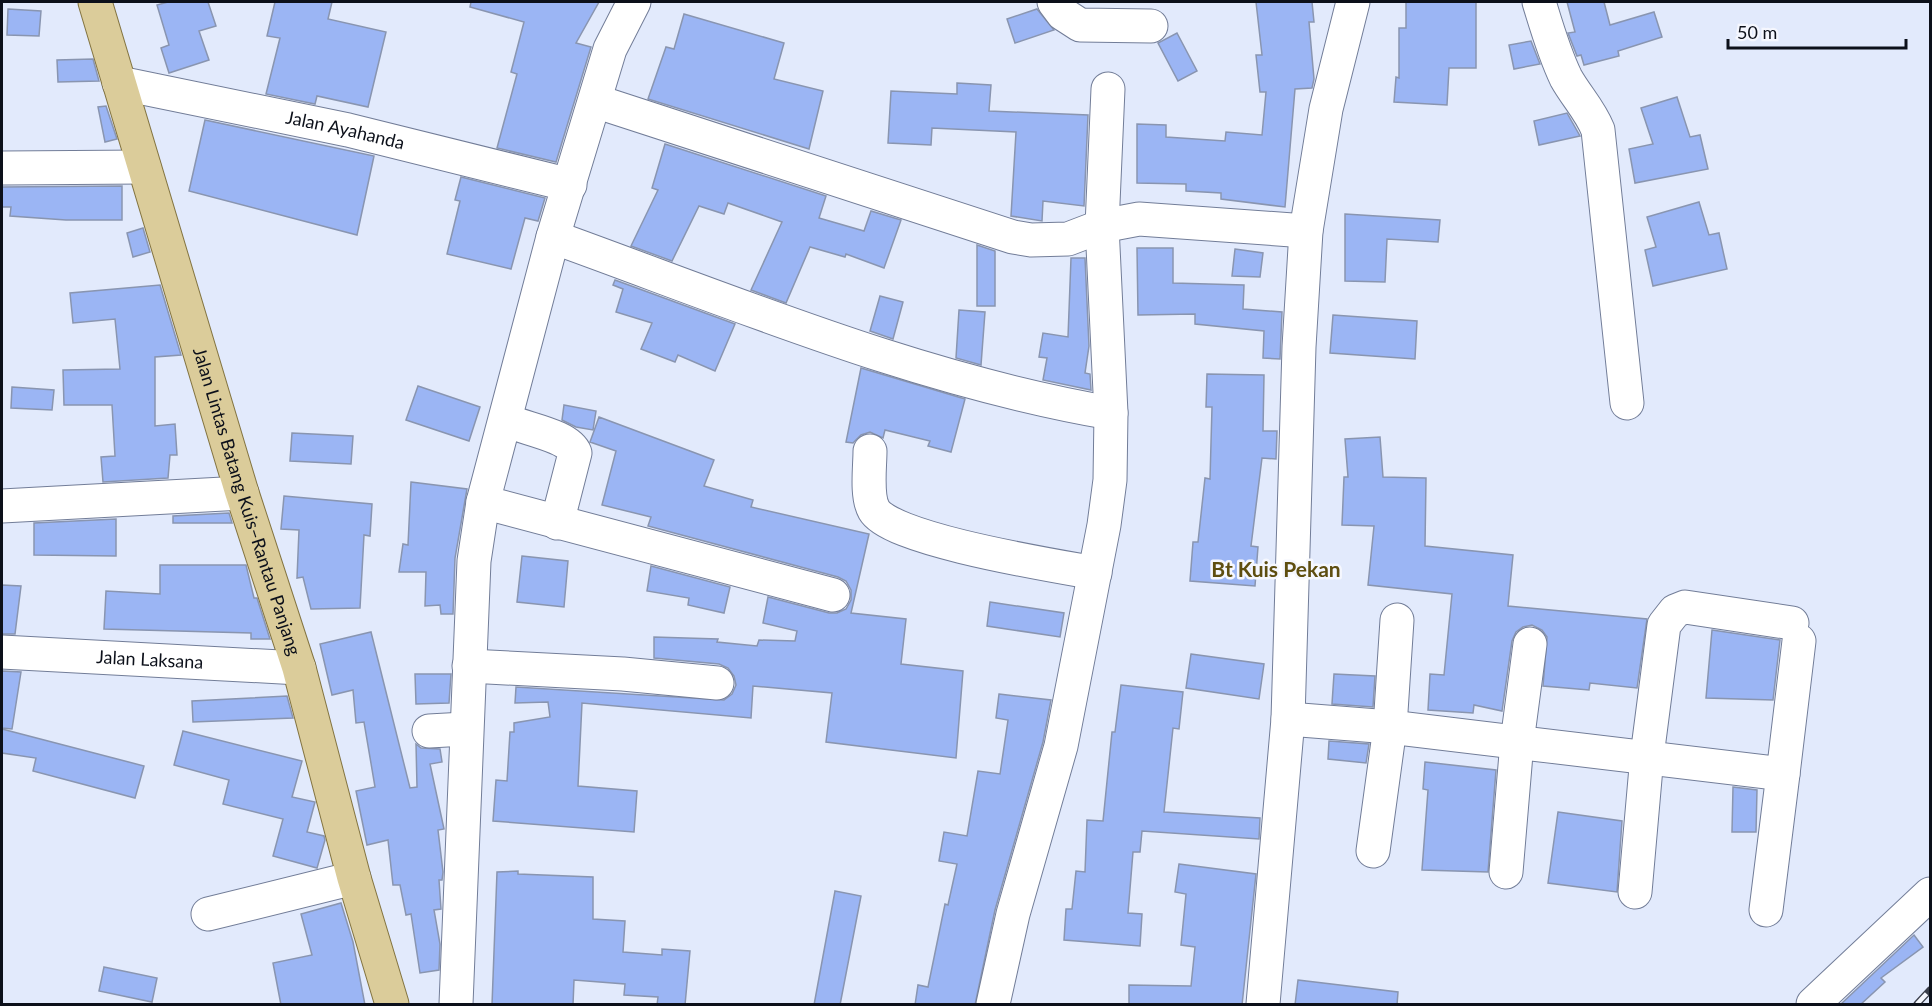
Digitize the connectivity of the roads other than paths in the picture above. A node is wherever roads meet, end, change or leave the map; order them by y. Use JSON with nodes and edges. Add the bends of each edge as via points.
{"nodes":[{"id":1,"x":95,"y":2,"type":"edge"},
{"id":2,"x":634,"y":2,"type":"edge"},
{"id":3,"x":1054,"y":2,"type":"edge"},
{"id":4,"x":1353,"y":2,"type":"edge"},
{"id":5,"x":1539,"y":2,"type":"edge"},
{"id":6,"x":1151,"y":26,"type":"dead end"},
{"id":7,"x":119,"y":83,"type":"junction"},
{"id":8,"x":1108,"y":89,"type":"dead end"},
{"id":9,"x":595,"y":101,"type":"junction"},
{"id":10,"x":2,"y":168,"type":"edge"},
{"id":11,"x":144,"y":168,"type":"junction"},
{"id":12,"x":570,"y":185,"type":"junction"},
{"id":13,"x":1102,"y":226,"type":"junction"},
{"id":14,"x":1306,"y":231,"type":"junction"},
{"id":15,"x":553,"y":237,"type":"junction"},
{"id":16,"x":1628,"y":403,"type":"dead end"},
{"id":17,"x":1111,"y":413,"type":"junction"},
{"id":18,"x":506,"y":420,"type":"junction"},
{"id":19,"x":870,"y":451,"type":"dead end"},
{"id":20,"x":242,"y":493,"type":"junction"},
{"id":21,"x":483,"y":502,"type":"junction"},
{"id":22,"x":2,"y":506,"type":"edge"},
{"id":23,"x":557,"y":524,"type":"junction"},
{"id":24,"x":1095,"y":573,"type":"junction"},
{"id":25,"x":833,"y":595,"type":"dead end"},
{"id":26,"x":1397,"y":620,"type":"dead end"},
{"id":27,"x":1530,"y":644,"type":"dead end"},
{"id":28,"x":2,"y":652,"type":"edge"},
{"id":29,"x":469,"y":666,"type":"junction"},
{"id":30,"x":299,"y":668,"type":"junction"},
{"id":31,"x":717,"y":683,"type":"dead end"},
{"id":32,"x":1288,"y":719,"type":"junction"},
{"id":33,"x":1390,"y":727,"type":"junction"},
{"id":34,"x":465,"y":729,"type":"junction"},
{"id":35,"x":429,"y":731,"type":"dead end"},
{"id":36,"x":1517,"y":742,"type":"junction"},
{"id":37,"x":1647,"y":756,"type":"junction"},
{"id":38,"x":1782,"y":774,"type":"junction"},
{"id":39,"x":1373,"y":851,"type":"dead end"},
{"id":40,"x":1506,"y":872,"type":"dead end"},
{"id":41,"x":354,"y":878,"type":"junction"},
{"id":42,"x":1635,"y":892,"type":"dead end"},
{"id":43,"x":1930,"y":894,"type":"edge"},
{"id":44,"x":1766,"y":910,"type":"dead end"},
{"id":45,"x":208,"y":914,"type":"dead end"},
{"id":46,"x":392,"y":1005,"type":"edge"},
{"id":47,"x":456,"y":1005,"type":"edge"},
{"id":48,"x":993,"y":1005,"type":"edge"},
{"id":49,"x":1263,"y":1005,"type":"edge"},
{"id":50,"x":1813,"y":1005,"type":"edge"}],
"edges":[{"from":1,"to":7,"type":"main road","name":"Jalan Lintas Batang Kuis–Rantau Panjang"},
{"from":2,"to":9,"type":"street","via":[[610,49]]},
{"from":3,"to":6,"type":"street","via":[[1063,14],[1080,25]]},
{"from":4,"to":14,"type":"street","via":[[1326,109]]},
{"from":5,"to":16,"type":"street","via":[[1555,54],[1598,130]]},
{"from":7,"to":11,"type":"main road","name":"Jalan Lintas Batang Kuis–Rantau Panjang"},
{"from":7,"to":12,"type":"street","name":"Jalan Ayahanda","via":[[348,130]]},
{"from":8,"to":13,"type":"street"},
{"from":9,"to":12,"type":"street"},
{"from":9,"to":13,"type":"street","via":[[1013,237],[1068,239]]},
{"from":10,"to":11,"type":"street"},
{"from":11,"to":20,"type":"main road","name":"Jalan Lintas Batang Kuis–Rantau Panjang"},
{"from":12,"to":15,"type":"street"},
{"from":13,"to":14,"type":"street","via":[[1159,219]]},
{"from":13,"to":17,"type":"street"},
{"from":14,"to":32,"type":"street"},
{"from":15,"to":17,"type":"street","via":[[839,342],[1018,394]]},
{"from":15,"to":18,"type":"street"},
{"from":17,"to":24,"type":"street","via":[[1110,480]]},
{"from":18,"to":21,"type":"street"},
{"from":18,"to":23,"type":"street","via":[[572,446],[575,453]]},
{"from":19,"to":24,"type":"street","via":[[872,502],[882,518],[961,548]]},
{"from":20,"to":22,"type":"street"},
{"from":20,"to":30,"type":"main road","name":"Jalan Lintas Batang Kuis–Rantau Panjang"},
{"from":21,"to":23,"type":"street"},
{"from":21,"to":29,"type":"street","via":[[474,561]]},
{"from":23,"to":25,"type":"street"},
{"from":24,"to":48,"type":"street","via":[[1061,746],[1013,914]]},
{"from":26,"to":33,"type":"street"},
{"from":27,"to":36,"type":"street"},
{"from":28,"to":30,"type":"street","name":"Jalan Laksana"},
{"from":29,"to":31,"type":"street"},
{"from":29,"to":34,"type":"street"},
{"from":30,"to":41,"type":"main road","name":"Jalan Lintas Batang Kuis–Rantau Panjang"},
{"from":32,"to":33,"type":"street"},
{"from":32,"to":49,"type":"street"},
{"from":33,"to":36,"type":"street"},
{"from":33,"to":39,"type":"street"},
{"from":34,"to":35,"type":"street"},
{"from":34,"to":47,"type":"street"},
{"from":36,"to":37,"type":"street"},
{"from":36,"to":40,"type":"street"},
{"from":37,"to":38,"type":"street"},
{"from":37,"to":38,"type":"street","via":[[1664,625],[1675,611],[1685,607],[1796,632]]},
{"from":37,"to":42,"type":"street"},
{"from":38,"to":44,"type":"street"},
{"from":41,"to":45,"type":"street"},
{"from":41,"to":46,"type":"main road","name":"Jalan Lintas Batang Kuis–Rantau Panjang"},
{"from":43,"to":50,"type":"street"}]}
